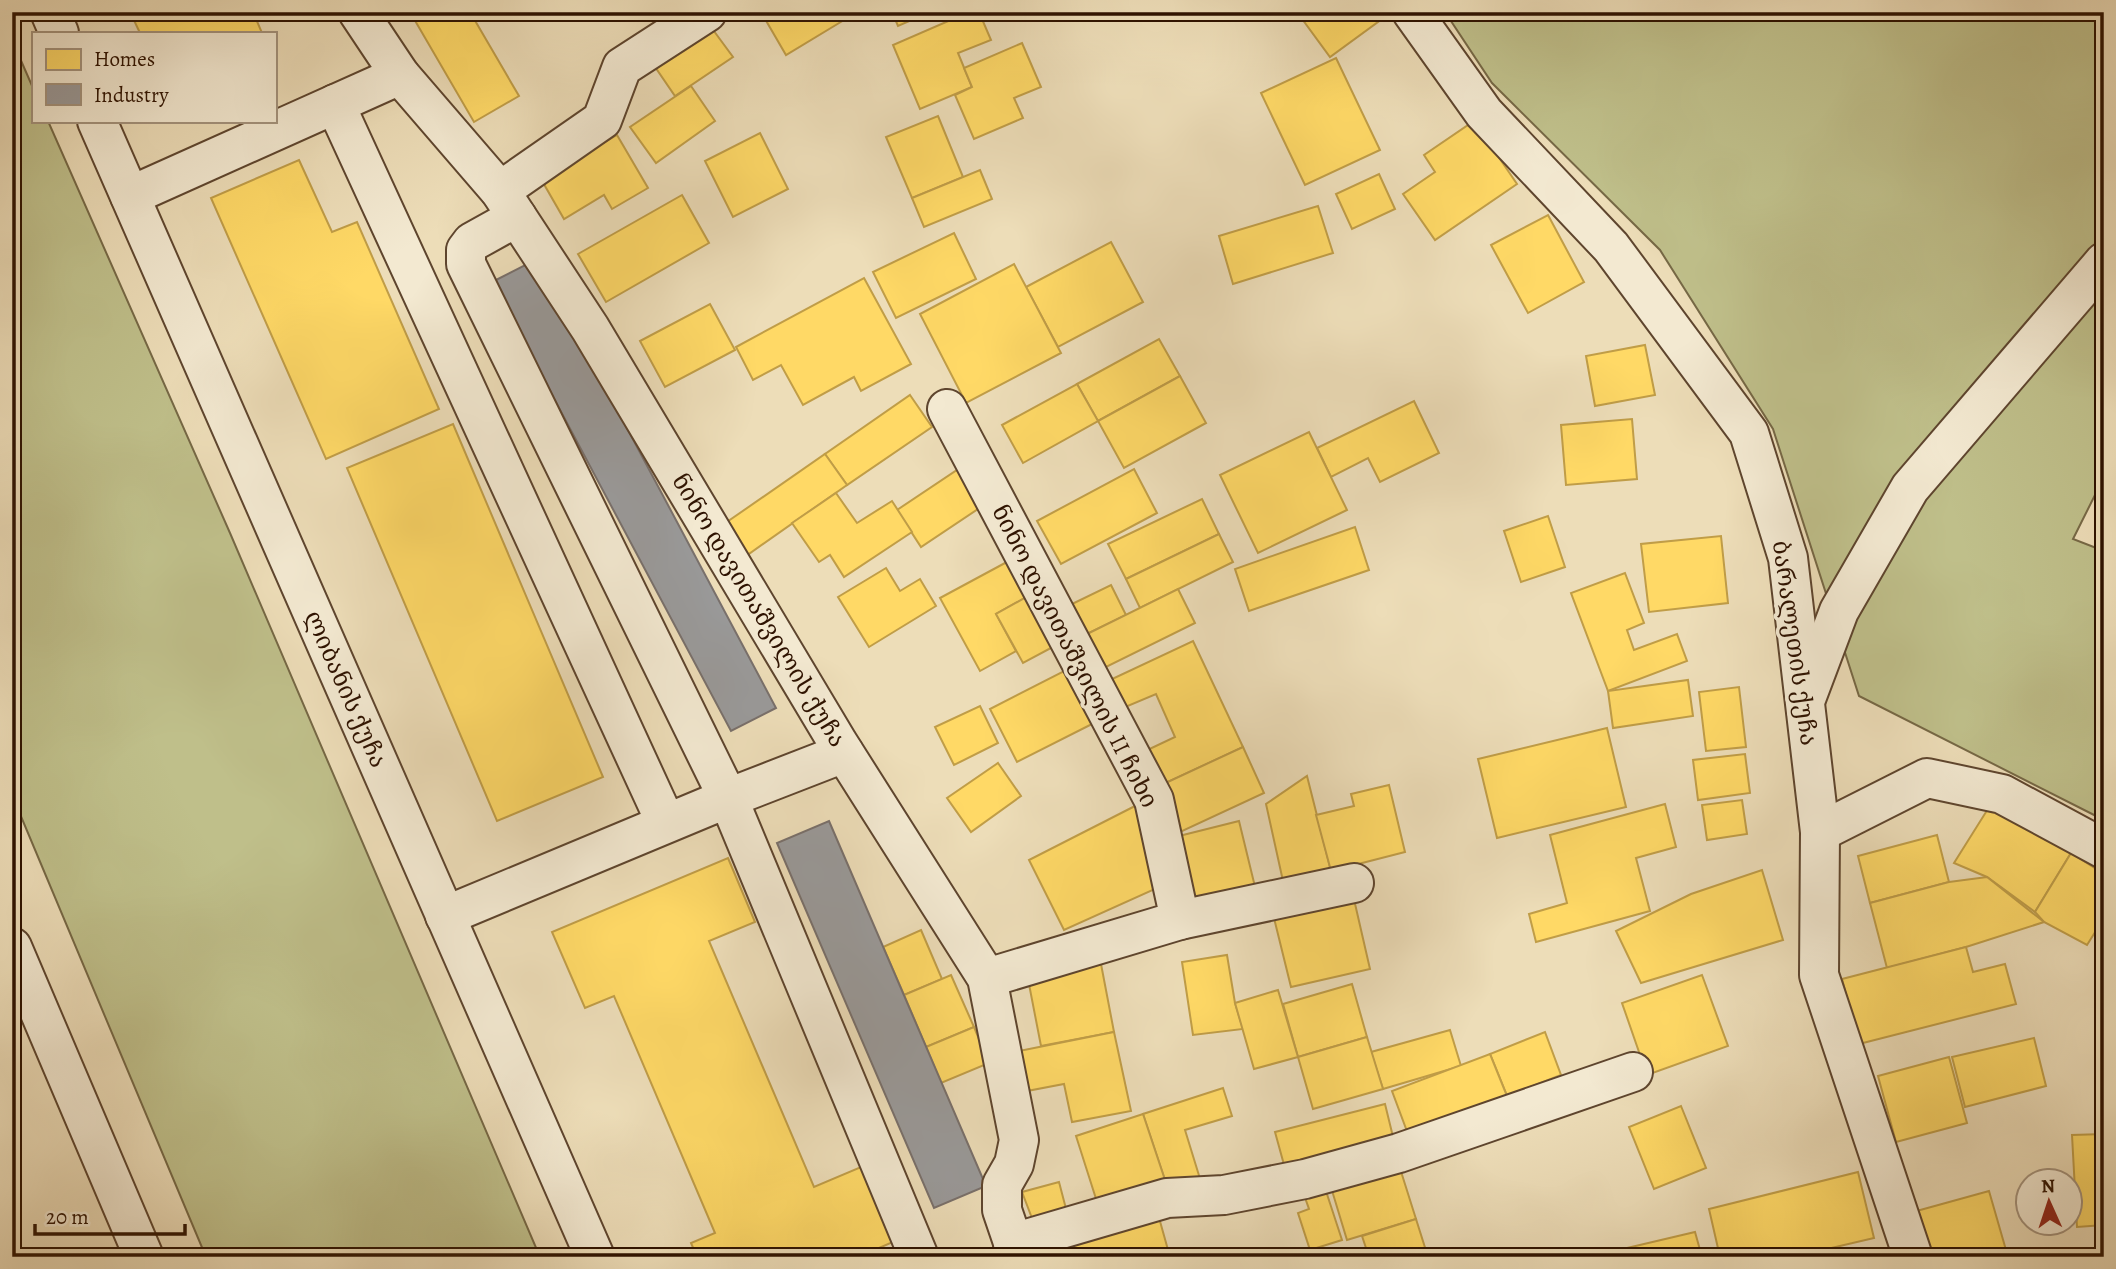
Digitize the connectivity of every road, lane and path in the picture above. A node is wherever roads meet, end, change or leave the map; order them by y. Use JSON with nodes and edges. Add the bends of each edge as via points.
{"nodes":[{"id":1,"x":50,"y":12,"type":"edge"},
{"id":2,"x":358,"y":12,"type":"edge"},
{"id":3,"x":707,"y":12,"type":"edge"},
{"id":4,"x":1412,"y":12,"type":"edge"},
{"id":5,"x":59,"y":32,"type":"edge"},
{"id":6,"x":400,"y":75,"type":"junction"},
{"id":7,"x":335,"y":104,"type":"junction"},
{"id":8,"x":97,"y":122,"type":"edge"},
{"id":9,"x":130,"y":196,"type":"junction"},
{"id":10,"x":508,"y":204,"type":"junction"},
{"id":11,"x":2104,"y":262,"type":"edge"},
{"id":12,"x":947,"y":409,"type":"dead end"},
{"id":13,"x":1805,"y":702,"type":"junction"},
{"id":14,"x":844,"y":753,"type":"junction"},
{"id":15,"x":728,"y":798,"type":"junction"},
{"id":16,"x":666,"y":823,"type":"junction"},
{"id":17,"x":1819,"y":832,"type":"junction"},
{"id":18,"x":2104,"y":849,"type":"edge"},
{"id":19,"x":1354,"y":883,"type":"dead end"},
{"id":20,"x":445,"y":916,"type":"junction"},
{"id":21,"x":1180,"y":920,"type":"junction"},
{"id":22,"x":14,"y":956,"type":"edge"},
{"id":23,"x":987,"y":978,"type":"junction"},
{"id":24,"x":1633,"y":1072,"type":"dead end"},
{"id":25,"x":1015,"y":1250,"type":"edge"},
{"id":26,"x":144,"y":1257,"type":"edge"},
{"id":27,"x":595,"y":1257,"type":"edge"},
{"id":28,"x":919,"y":1257,"type":"edge"},
{"id":29,"x":1913,"y":1257,"type":"edge"}],
"edges":[{"from":1,"to":5,"type":"street"},
{"from":2,"to":6,"type":"street","name":"ნინო დავითაშვილის ქუჩა"},
{"from":3,"to":10,"type":"street","via":[[622,67],[602,120]]},
{"from":4,"to":13,"type":"street","name":"ბარალეთის ქუჩა","via":[[1483,113],[1611,247],[1749,433],[1788,558]]},
{"from":6,"to":7,"type":"street"},
{"from":6,"to":10,"type":"street","name":"ნინო დავითაშვილის ქუჩა"},
{"from":7,"to":9,"type":"street"},
{"from":7,"to":16,"type":"street"},
{"from":8,"to":9,"type":"street","name":"ლიბანის ქუჩა"},
{"from":9,"to":20,"type":"street","name":"ლიბანის ქუჩა"},
{"from":10,"to":14,"type":"street","name":"ნინო დავითაშვილის ქუჩა","via":[[590,328]]},
{"from":10,"to":15,"type":"street","via":[[466,250],[466,264]]},
{"from":11,"to":13,"type":"street","via":[[1910,488],[1839,611]]},
{"from":12,"to":21,"type":"street","name":"ნინო დავითაშვილის II ჩიხი","via":[[1154,800]]},
{"from":13,"to":17,"type":"street","name":"ბარალეთის ქუჩა"},
{"from":14,"to":15,"type":"street"},
{"from":14,"to":23,"type":"street","name":"ნინო დავითაშვილის ქუჩა"},
{"from":15,"to":16,"type":"street"},
{"from":15,"to":28,"type":"street"},
{"from":16,"to":20,"type":"street"},
{"from":17,"to":18,"type":"street","via":[[1927,778],[2002,794]]},
{"from":17,"to":29,"type":"street","name":"ბარალეთის ქუჩა","via":[[1819,975]]},
{"from":19,"to":21,"type":"street"},
{"from":20,"to":27,"type":"street","name":"ლიბანის ქუჩა"},
{"from":21,"to":23,"type":"street"},
{"from":22,"to":26,"type":"street"},
{"from":23,"to":25,"type":"street","name":"ნინო დავითაშვილის ქუჩა","via":[[1019,1140],[1014,1164],[1002,1185],[1002,1210]]},
{"from":24,"to":25,"type":"street","via":[[1386,1157],[1224,1195],[1167,1198]]}]}
